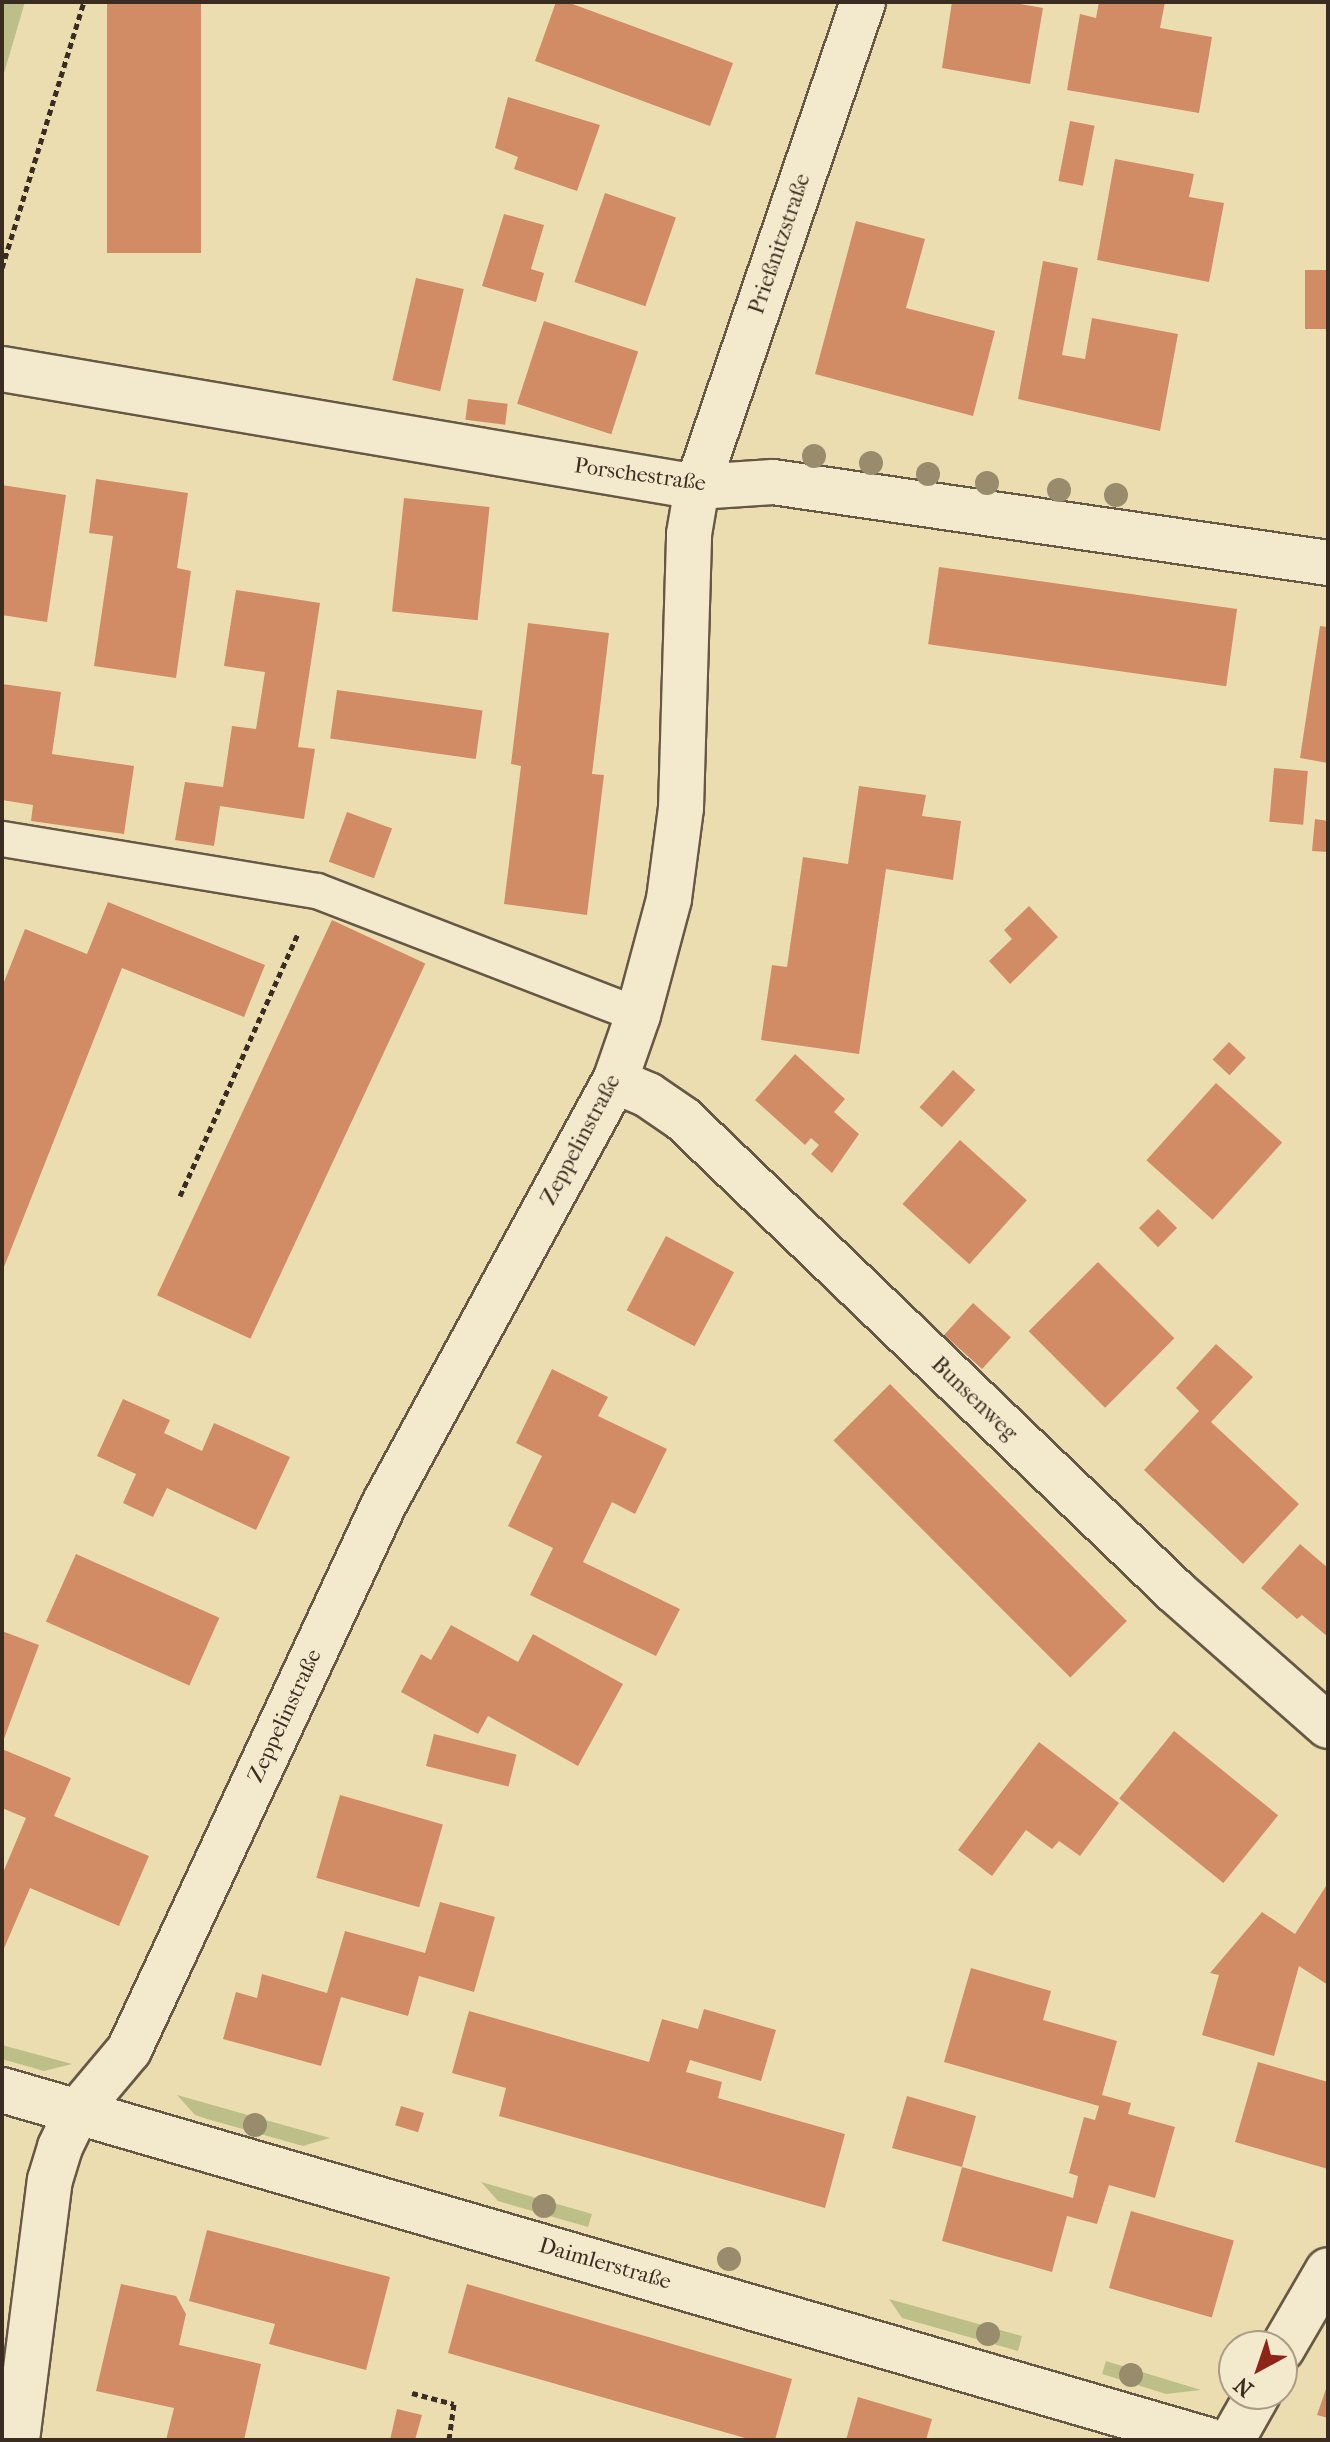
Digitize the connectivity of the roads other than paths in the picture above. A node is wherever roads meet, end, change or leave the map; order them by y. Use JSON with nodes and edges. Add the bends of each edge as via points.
{"nodes":[{"id":1,"x":863,"y":2,"type":"edge"},
{"id":2,"x":2,"y":369,"type":"edge"},
{"id":3,"x":697,"y":487,"type":"junction"},
{"id":4,"x":1328,"y":563,"type":"edge"},
{"id":5,"x":2,"y":839,"type":"edge"},
{"id":6,"x":638,"y":1015,"type":"junction"},
{"id":7,"x":615,"y":1081,"type":"junction"},
{"id":8,"x":1328,"y":1726,"type":"edge"},
{"id":9,"x":2,"y":2090,"type":"edge"},
{"id":10,"x":77,"y":2112,"type":"junction"},
{"id":11,"x":1328,"y":2270,"type":"edge"},
{"id":12,"x":1293,"y":2330,"type":"edge"},
{"id":13,"x":1249,"y":2410,"type":"edge"},
{"id":14,"x":17,"y":2440,"type":"edge"},
{"id":15,"x":1208,"y":2440,"type":"edge"},
{"id":16,"x":1232,"y":2440,"type":"edge"}],
"edges":[{"from":1,"to":3,"type":"street","name":"Prießnitzstraße"},
{"from":2,"to":3,"type":"street","name":"Porschestraße"},
{"from":3,"to":4,"type":"street","name":"Porschestraße","via":[[773,482]]},
{"from":3,"to":6,"type":"street","name":"Zeppelinstraße","via":[[689,534],[681,808],[669,899]]},
{"from":5,"to":6,"type":"lane","via":[[317,891]]},
{"from":6,"to":7,"type":"street","name":"Zeppelinstraße"},
{"from":7,"to":8,"type":"street","name":"Bunsenweg","via":[[683,1119],[1175,1591]]},
{"from":7,"to":10,"type":"street","name":"Zeppelinstraße","via":[[384,1504],[129,2050]]},
{"from":9,"to":10,"type":"street","name":"Daimlerstraße"},
{"from":10,"to":14,"type":"street","name":"Zeppelinstraße","via":[[50,2180]]},
{"from":10,"to":15,"type":"street","name":"Daimlerstraße"},
{"from":11,"to":12,"type":"street"},
{"from":13,"to":16,"type":"street"}]}
